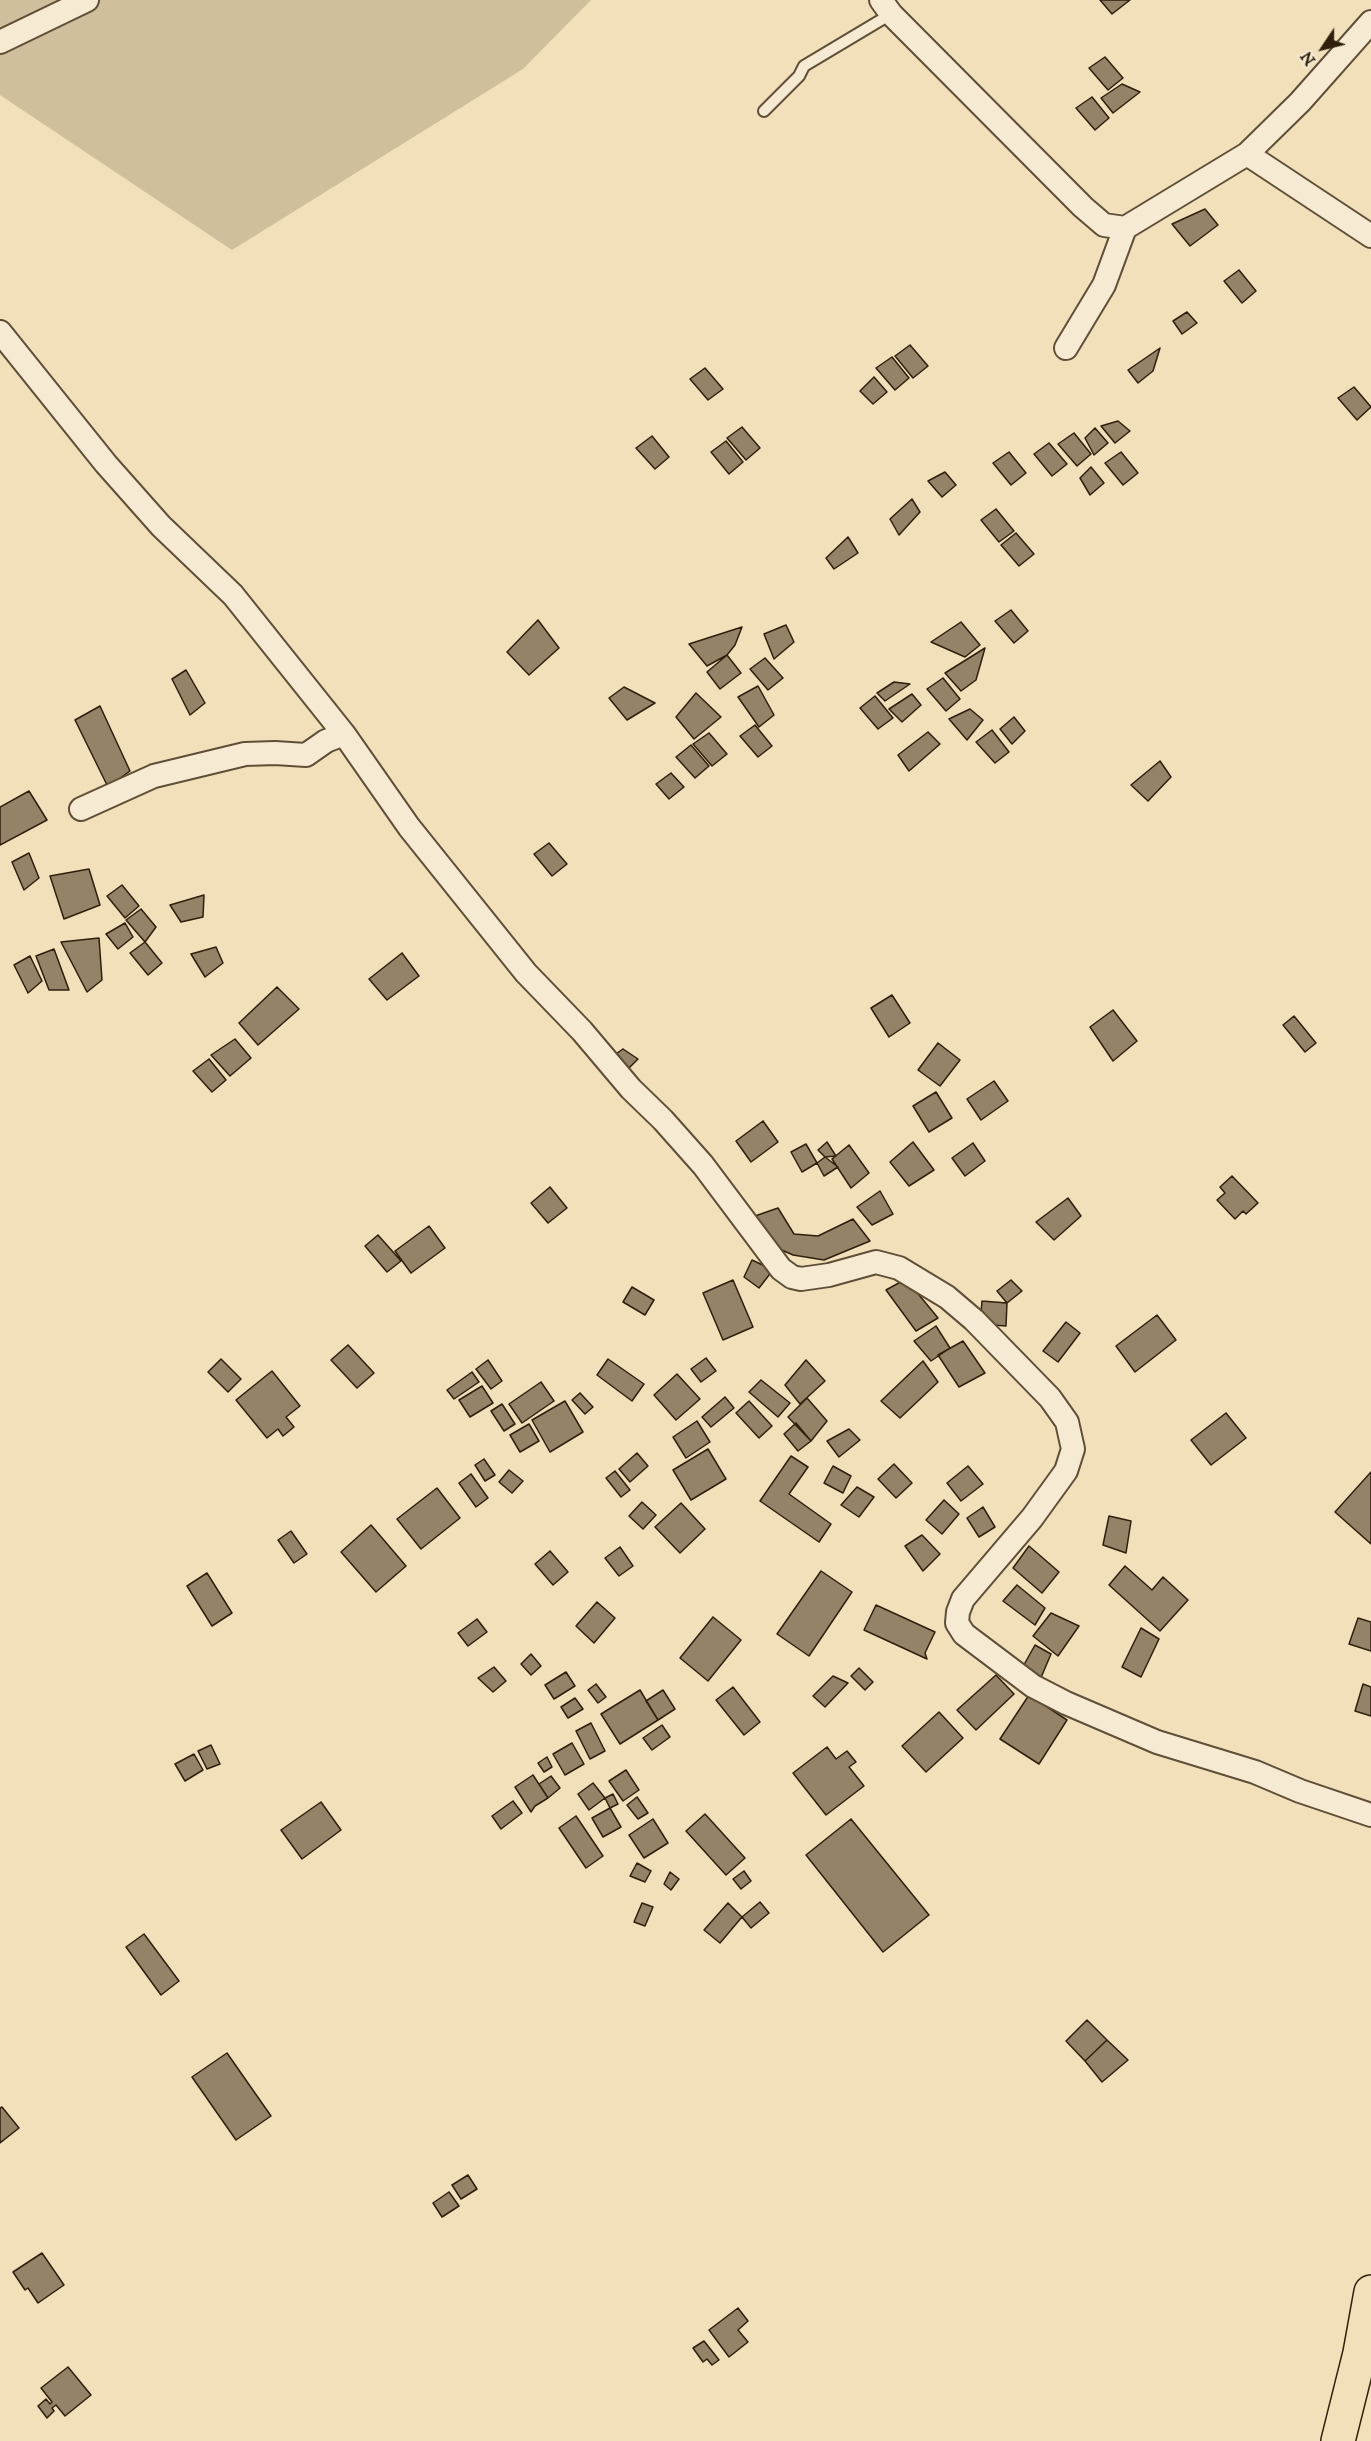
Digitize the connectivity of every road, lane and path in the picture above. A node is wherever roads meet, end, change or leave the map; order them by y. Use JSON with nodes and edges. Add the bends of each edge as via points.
{"nodes":[{"id":1,"x":87,"y":0,"type":"edge"},
{"id":2,"x":886,"y":7,"type":"edge"},
{"id":3,"x":1371,"y":22,"type":"edge"},
{"id":4,"x":0,"y":42,"type":"edge"},
{"id":5,"x":764,"y":111,"type":"dead end"},
{"id":6,"x":1246,"y":154,"type":"junction"},
{"id":7,"x":1125,"y":228,"type":"junction"},
{"id":8,"x":1371,"y":236,"type":"edge"},
{"id":9,"x":0,"y":332,"type":"edge"},
{"id":10,"x":1066,"y":348,"type":"dead end"},
{"id":11,"x":344,"y":734,"type":"junction"},
{"id":12,"x":81,"y":809,"type":"dead end"},
{"id":13,"x":1371,"y":1815,"type":"edge"},
{"id":14,"x":1371,"y":2292,"type":"edge"},
{"id":15,"x":1338,"y":2441,"type":"edge"}],
"edges":[{"from":1,"to":4,"type":"street"},
{"from":2,"to":5,"type":"lane","via":[[804,66]]},
{"from":2,"to":7,"type":"street","via":[[1083,207],[1104,225]]},
{"from":3,"to":6,"type":"street","via":[[1300,102]]},
{"from":6,"to":7,"type":"street"},
{"from":6,"to":8,"type":"street"},
{"from":7,"to":10,"type":"street","via":[[1104,285]]},
{"from":9,"to":11,"type":"street","via":[[106,464],[161,526],[233,596]]},
{"from":11,"to":12,"type":"street","via":[[306,755],[245,754],[154,776]]},
{"from":11,"to":13,"type":"street","via":[[409,827],[526,973],[703,1165],[781,1269],[801,1279],[876,1262],[898,1268],[947,1297],[974,1320],[1050,1398],[1067,1422],[1073,1449],[1066,1471],[963,1599],[957,1623],[964,1634],[1033,1686],[1075,1707],[1157,1742],[1255,1772]]},
{"from":14,"to":15,"type":"main road"}]}
